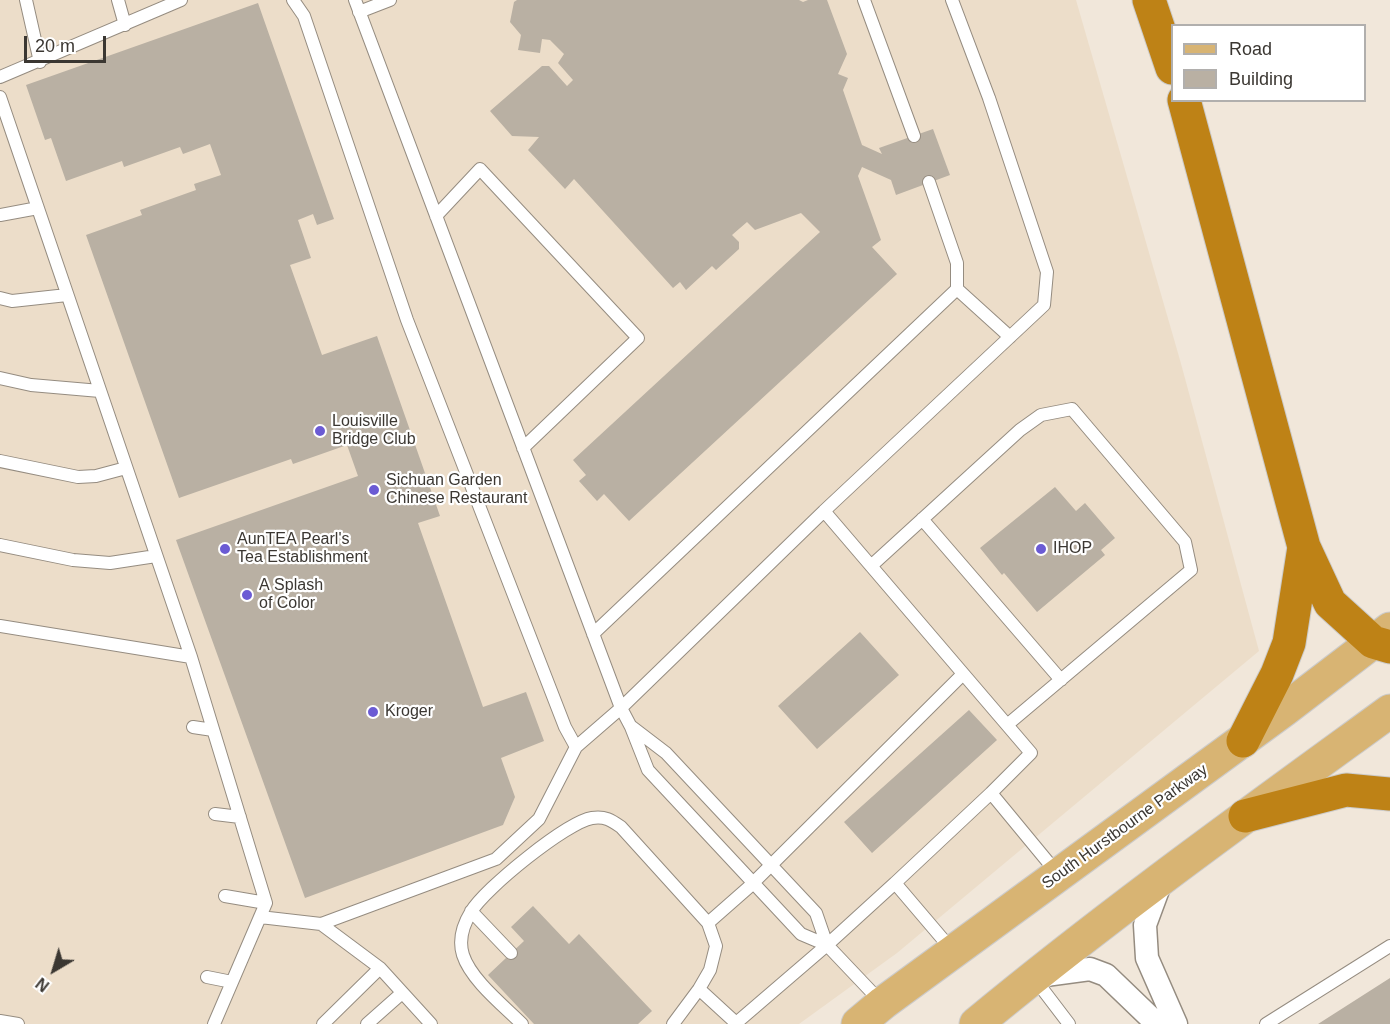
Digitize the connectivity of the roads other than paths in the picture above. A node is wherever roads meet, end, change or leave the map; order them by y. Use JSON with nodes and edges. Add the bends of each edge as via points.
{"nodes":[{"id":1,"x":26,"y":0,"type":"edge"},
{"id":2,"x":118,"y":0,"type":"edge"},
{"id":3,"x":181,"y":0,"type":"edge"},
{"id":4,"x":294,"y":0,"type":"edge"},
{"id":5,"x":390,"y":0,"type":"edge"},
{"id":6,"x":864,"y":0,"type":"edge"},
{"id":7,"x":952,"y":0,"type":"edge"},
{"id":8,"x":1149,"y":0,"type":"edge"},
{"id":9,"x":357,"y":6,"type":"edge"},
{"id":10,"x":125,"y":25,"type":"junction"},
{"id":11,"x":40,"y":62,"type":"junction"},
{"id":12,"x":1171,"y":62,"type":"edge"},
{"id":13,"x":0,"y":77,"type":"edge"},
{"id":14,"x":0,"y":97,"type":"edge"},
{"id":15,"x":1185,"y":102,"type":"edge"},
{"id":16,"x":914,"y":136,"type":"dead end"},
{"id":17,"x":929,"y":182,"type":"dead end"},
{"id":18,"x":38,"y":208,"type":"junction"},
{"id":19,"x":0,"y":215,"type":"edge"},
{"id":20,"x":436,"y":216,"type":"junction"},
{"id":21,"x":957,"y":289,"type":"junction"},
{"id":22,"x":68,"y":295,"type":"junction"},
{"id":23,"x":0,"y":298,"type":"edge"},
{"id":24,"x":1010,"y":337,"type":"junction"},
{"id":25,"x":0,"y":378,"type":"edge"},
{"id":26,"x":100,"y":391,"type":"junction"},
{"id":27,"x":523,"y":447,"type":"junction"},
{"id":28,"x":0,"y":461,"type":"edge"},
{"id":29,"x":126,"y":468,"type":"junction"},
{"id":30,"x":824,"y":511,"type":"junction"},
{"id":31,"x":922,"y":519,"type":"junction"},
{"id":32,"x":0,"y":545,"type":"edge"},
{"id":33,"x":1304,"y":548,"type":"junction"},
{"id":34,"x":156,"y":556,"type":"junction"},
{"id":35,"x":871,"y":567,"type":"junction"},
{"id":36,"x":0,"y":626,"type":"edge"},
{"id":37,"x":593,"y":634,"type":"junction"},
{"id":38,"x":1384,"y":640,"type":"edge"},
{"id":39,"x":191,"y":657,"type":"junction"},
{"id":40,"x":963,"y":674,"type":"junction"},
{"id":41,"x":1061,"y":680,"type":"junction"},
{"id":42,"x":621,"y":708,"type":"junction"},
{"id":43,"x":1390,"y":711,"type":"edge"},
{"id":44,"x":1007,"y":725,"type":"junction"},
{"id":45,"x":193,"y":727,"type":"dead end"},
{"id":46,"x":631,"y":727,"type":"junction"},
{"id":47,"x":213,"y":730,"type":"junction"},
{"id":48,"x":1243,"y":741,"type":"junction"},
{"id":49,"x":576,"y":747,"type":"junction"},
{"id":50,"x":991,"y":793,"type":"junction"},
{"id":51,"x":1390,"y":794,"type":"edge"},
{"id":52,"x":215,"y":814,"type":"dead end"},
{"id":53,"x":1245,"y":816,"type":"junction"},
{"id":54,"x":240,"y":817,"type":"junction"},
{"id":55,"x":771,"y":865,"type":"junction"},
{"id":56,"x":1058,"y":875,"type":"junction"},
{"id":57,"x":1162,"y":879,"type":"junction"},
{"id":58,"x":895,"y":884,"type":"junction"},
{"id":59,"x":751,"y":885,"type":"junction"},
{"id":60,"x":225,"y":896,"type":"dead end"},
{"id":61,"x":266,"y":903,"type":"junction"},
{"id":62,"x":471,"y":910,"type":"junction"},
{"id":63,"x":260,"y":917,"type":"junction"},
{"id":64,"x":708,"y":923,"type":"junction"},
{"id":65,"x":321,"y":924,"type":"junction"},
{"id":66,"x":827,"y":945,"type":"junction"},
{"id":67,"x":1390,"y":946,"type":"edge"},
{"id":68,"x":954,"y":952,"type":"junction"},
{"id":69,"x":511,"y":953,"type":"dead end"},
{"id":70,"x":380,"y":968,"type":"junction"},
{"id":71,"x":207,"y":977,"type":"dead end"},
{"id":72,"x":1033,"y":977,"type":"junction"},
{"id":73,"x":232,"y":982,"type":"junction"},
{"id":74,"x":699,"y":989,"type":"junction"},
{"id":75,"x":402,"y":993,"type":"junction"},
{"id":76,"x":879,"y":1017,"type":"edge"},
{"id":77,"x":0,"y":1021,"type":"edge"},
{"id":78,"x":735,"y":1023,"type":"edge"},
{"id":79,"x":18,"y":1024,"type":"edge"},
{"id":80,"x":214,"y":1024,"type":"edge"},
{"id":81,"x":323,"y":1024,"type":"edge"},
{"id":82,"x":367,"y":1024,"type":"edge"},
{"id":83,"x":431,"y":1024,"type":"edge"},
{"id":84,"x":522,"y":1024,"type":"edge"},
{"id":85,"x":673,"y":1024,"type":"edge"},
{"id":86,"x":976,"y":1024,"type":"edge"},
{"id":87,"x":1069,"y":1024,"type":"edge"},
{"id":88,"x":1157,"y":1024,"type":"edge"},
{"id":89,"x":1176,"y":1024,"type":"edge"},
{"id":90,"x":1266,"y":1024,"type":"edge"}],
"edges":[{"from":1,"to":11,"type":"lane"},
{"from":2,"to":10,"type":"lane"},
{"from":3,"to":10,"type":"lane"},
{"from":4,"to":49,"type":"lane","via":[[304,16],[407,320]]},
{"from":5,"to":9,"type":"lane"},
{"from":6,"to":16,"type":"lane"},
{"from":7,"to":24,"type":"lane","via":[[1047,272],[1044,305]]},
{"from":8,"to":12,"type":"highway"},
{"from":9,"to":20,"type":"lane"},
{"from":10,"to":11,"type":"lane"},
{"from":11,"to":13,"type":"lane"},
{"from":14,"to":18,"type":"lane"},
{"from":15,"to":33,"type":"highway"},
{"from":17,"to":21,"type":"lane","via":[[957,263]]},
{"from":18,"to":19,"type":"lane"},
{"from":18,"to":22,"type":"lane"},
{"from":20,"to":27,"type":"lane"},
{"from":20,"to":27,"type":"lane","via":[[480,169],[638,338]]},
{"from":21,"to":24,"type":"lane"},
{"from":21,"to":37,"type":"lane"},
{"from":22,"to":23,"type":"lane","via":[[12,301]]},
{"from":22,"to":26,"type":"lane"},
{"from":24,"to":30,"type":"lane"},
{"from":25,"to":26,"type":"lane"},
{"from":26,"to":29,"type":"lane"},
{"from":27,"to":37,"type":"lane"},
{"from":28,"to":29,"type":"lane","via":[[78,477]]},
{"from":29,"to":34,"type":"lane"},
{"from":30,"to":35,"type":"lane"},
{"from":30,"to":42,"type":"lane"},
{"from":31,"to":35,"type":"lane"},
{"from":31,"to":41,"type":"lane"},
{"from":31,"to":41,"type":"lane","via":[[1020,430],[1041,415],[1072,410],[1185,542],[1191,570]]},
{"from":32,"to":34,"type":"lane","via":[[73,560],[110,563]]},
{"from":33,"to":38,"type":"highway","via":[[1330,603]]},
{"from":33,"to":48,"type":"highway","via":[[1289,643]]},
{"from":34,"to":39,"type":"lane"},
{"from":35,"to":40,"type":"lane"},
{"from":36,"to":39,"type":"lane"},
{"from":37,"to":42,"type":"lane"},
{"from":38,"to":48,"type":"main road","name":"South Hurstbourne Parkway"},
{"from":39,"to":47,"type":"lane"},
{"from":40,"to":44,"type":"lane"},
{"from":40,"to":55,"type":"lane"},
{"from":41,"to":44,"type":"lane"},
{"from":42,"to":46,"type":"lane"},
{"from":42,"to":49,"type":"lane"},
{"from":43,"to":53,"type":"main road"},
{"from":44,"to":50,"type":"lane","via":[[1031,753]]},
{"from":45,"to":47,"type":"lane"},
{"from":46,"to":55,"type":"lane","via":[[666,753]]},
{"from":46,"to":59,"type":"lane","via":[[648,770]]},
{"from":47,"to":54,"type":"lane"},
{"from":48,"to":56,"type":"main road","name":"South Hurstbourne Parkway"},
{"from":49,"to":65,"type":"lane","via":[[539,819],[496,859]]},
{"from":50,"to":56,"type":"lane"},
{"from":50,"to":58,"type":"lane"},
{"from":51,"to":53,"type":"highway","via":[[1346,790]]},
{"from":52,"to":54,"type":"lane"},
{"from":53,"to":57,"type":"main road"},
{"from":54,"to":61,"type":"lane"},
{"from":55,"to":59,"type":"lane"},
{"from":55,"to":66,"type":"lane","via":[[816,913]]},
{"from":56,"to":68,"type":"main road","name":"South Hurstbourne Parkway"},
{"from":57,"to":72,"type":"main road"},
{"from":57,"to":89,"type":"street","via":[[1145,925],[1147,958]]},
{"from":58,"to":66,"type":"lane"},
{"from":58,"to":68,"type":"lane"},
{"from":59,"to":64,"type":"lane"},
{"from":59,"to":66,"type":"lane","via":[[801,934]]},
{"from":60,"to":61,"type":"lane"},
{"from":61,"to":63,"type":"lane"},
{"from":62,"to":64,"type":"lane","via":[[487,892],[561,833],[590,818],[605,816],[621,826]]},
{"from":62,"to":69,"type":"lane"},
{"from":62,"to":84,"type":"lane","via":[[460,933],[463,955],[476,978]]},
{"from":63,"to":65,"type":"lane"},
{"from":63,"to":73,"type":"lane"},
{"from":64,"to":74,"type":"lane","via":[[716,946],[710,970]]},
{"from":65,"to":70,"type":"lane"},
{"from":66,"to":76,"type":"lane"},
{"from":66,"to":78,"type":"lane"},
{"from":67,"to":90,"type":"lane"},
{"from":68,"to":76,"type":"main road","name":"South Hurstbourne Parkway"},
{"from":70,"to":75,"type":"lane"},
{"from":70,"to":81,"type":"lane"},
{"from":71,"to":73,"type":"lane"},
{"from":72,"to":86,"type":"main road"},
{"from":72,"to":87,"type":"lane"},
{"from":72,"to":88,"type":"street","via":[[1090,969],[1106,975]]},
{"from":73,"to":80,"type":"lane"},
{"from":74,"to":78,"type":"lane"},
{"from":74,"to":85,"type":"lane"},
{"from":75,"to":82,"type":"lane"},
{"from":75,"to":83,"type":"lane"},
{"from":77,"to":79,"type":"lane"}]}
